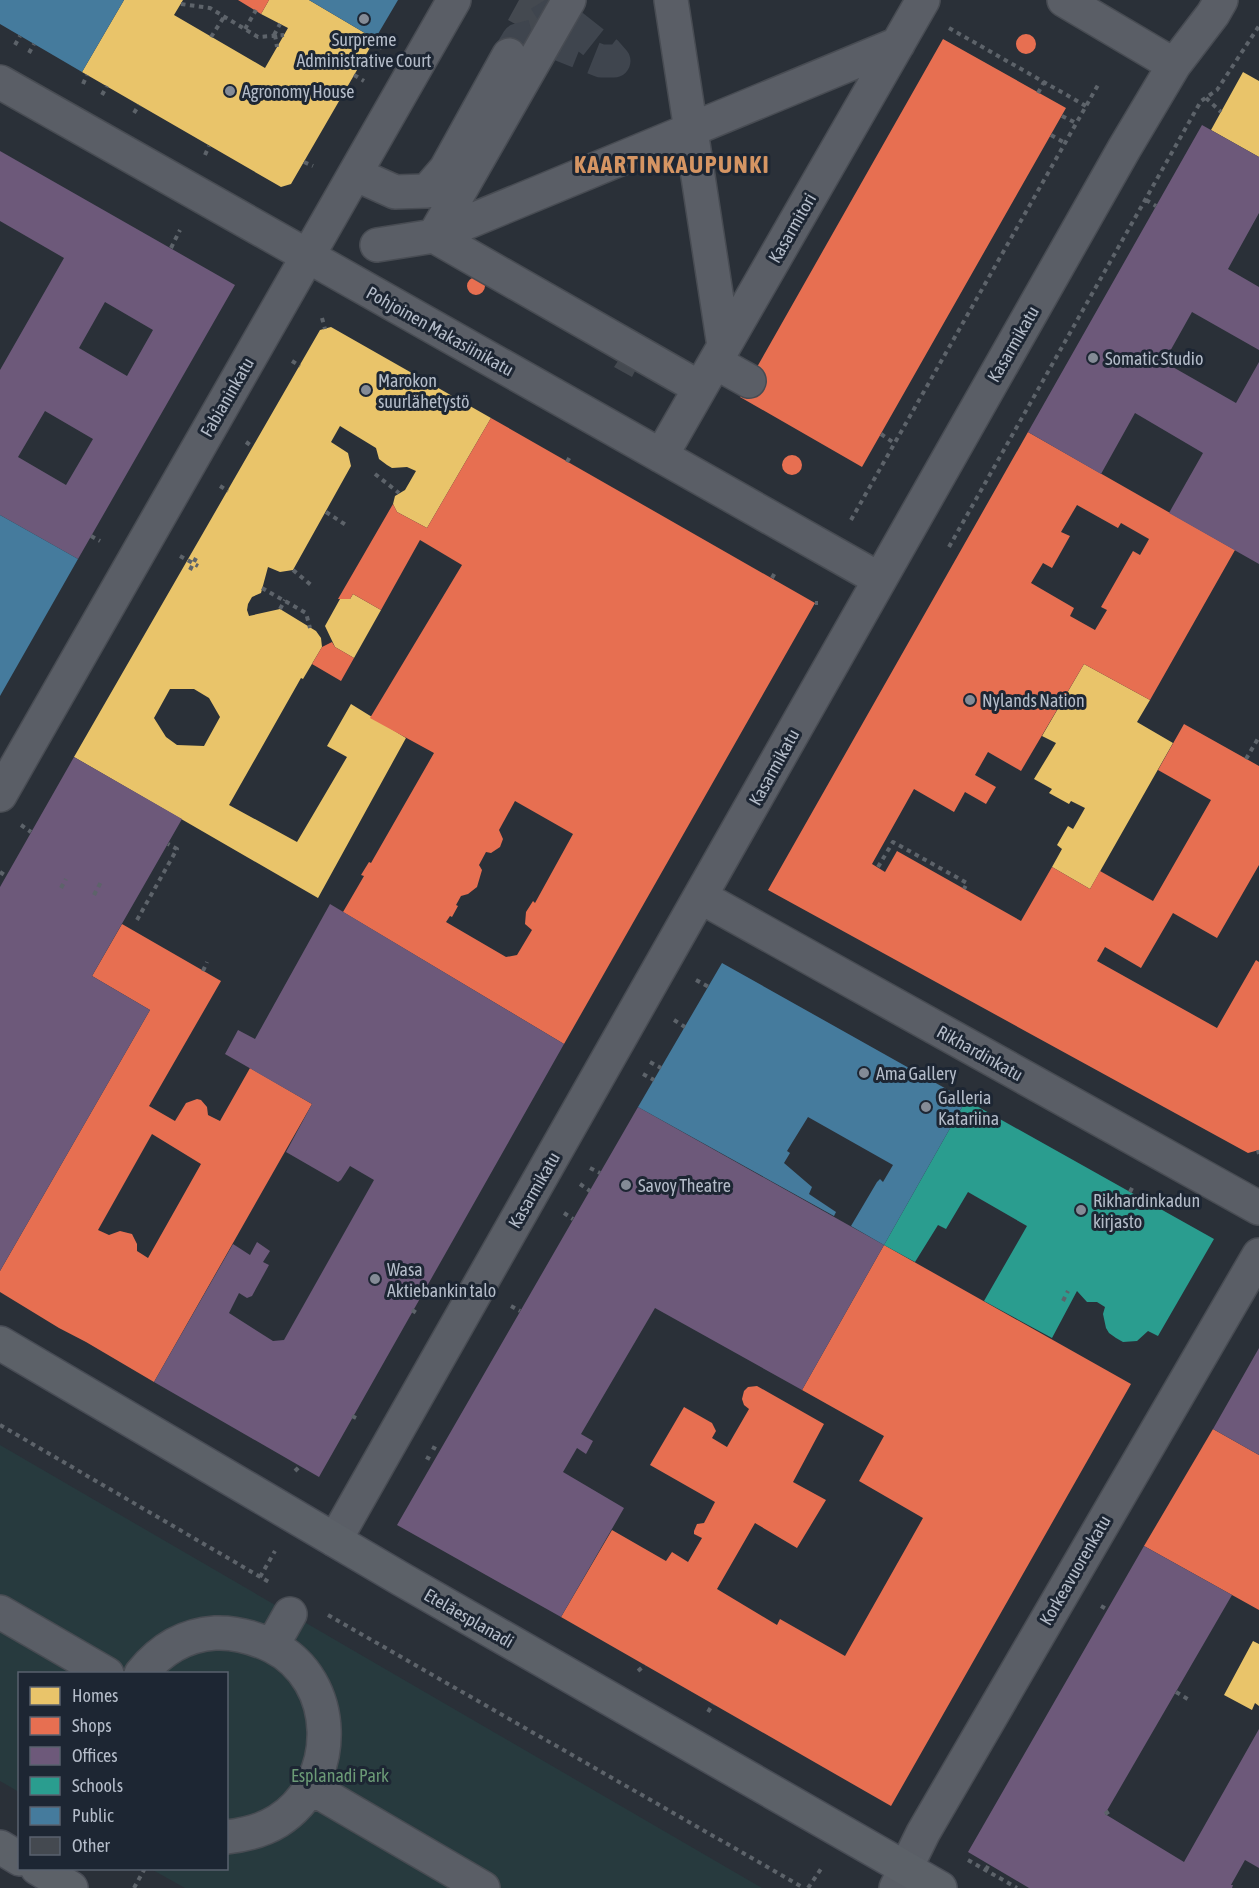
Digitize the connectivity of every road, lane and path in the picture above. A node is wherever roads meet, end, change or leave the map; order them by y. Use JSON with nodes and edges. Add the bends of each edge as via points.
{"nodes":[{"id":1,"x":454,"y":0,"type":"edge"},
{"id":2,"x":569,"y":0,"type":"edge"},
{"id":3,"x":672,"y":0,"type":"edge"},
{"id":4,"x":1064,"y":0,"type":"edge"},
{"id":5,"x":1221,"y":0,"type":"edge"},
{"id":6,"x":913,"y":3,"type":"edge"},
{"id":7,"x":181,"y":4,"type":"dead end"},
{"id":8,"x":256,"y":10,"type":"dead end"},
{"id":9,"x":224,"y":16,"type":"junction"},
{"id":10,"x":280,"y":24,"type":"dead end"},
{"id":11,"x":1259,"y":26,"type":"edge"},
{"id":12,"x":245,"y":29,"type":"junction"},
{"id":13,"x":278,"y":35,"type":"junction"},
{"id":14,"x":20,"y":36,"type":"dead end"},
{"id":15,"x":211,"y":37,"type":"dead end"},
{"id":16,"x":279,"y":42,"type":"dead end"},
{"id":17,"x":373,"y":43,"type":"dead end"},
{"id":18,"x":34,"y":44,"type":"dead end"},
{"id":19,"x":898,"y":44,"type":"junction"},
{"id":20,"x":15,"y":45,"type":"dead end"},
{"id":21,"x":277,"y":47,"type":"dead end"},
{"id":22,"x":382,"y":48,"type":"dead end"},
{"id":23,"x":29,"y":52,"type":"dead end"},
{"id":24,"x":509,"y":55,"type":"tunnel mouth"},
{"id":25,"x":1174,"y":65,"type":"junction"},
{"id":26,"x":87,"y":75,"type":"dead end"},
{"id":27,"x":0,"y":82,"type":"edge"},
{"id":28,"x":1044,"y":82,"type":"junction"},
{"id":29,"x":83,"y":84,"type":"dead end"},
{"id":30,"x":1098,"y":85,"type":"dead end"},
{"id":31,"x":107,"y":86,"type":"dead end"},
{"id":32,"x":1038,"y":93,"type":"dead end"},
{"id":33,"x":101,"y":95,"type":"dead end"},
{"id":34,"x":1206,"y":98,"type":"junction"},
{"id":35,"x":139,"y":105,"type":"dead end"},
{"id":36,"x":1086,"y":106,"type":"junction"},
{"id":37,"x":1221,"y":112,"type":"dead end"},
{"id":38,"x":134,"y":114,"type":"dead end"},
{"id":39,"x":1062,"y":116,"type":"dead end"},
{"id":40,"x":1076,"y":123,"type":"junction"},
{"id":41,"x":691,"y":130,"type":"junction"},
{"id":42,"x":1051,"y":135,"type":"dead end"},
{"id":43,"x":1065,"y":143,"type":"junction"},
{"id":44,"x":209,"y":146,"type":"dead end"},
{"id":45,"x":204,"y":155,"type":"dead end"},
{"id":46,"x":304,"y":162,"type":"dead end"},
{"id":47,"x":313,"y":166,"type":"dead end"},
{"id":48,"x":355,"y":174,"type":"junction"},
{"id":49,"x":1146,"y":200,"type":"junction"},
{"id":50,"x":1156,"y":206,"type":"dead end"},
{"id":51,"x":180,"y":230,"type":"dead end"},
{"id":52,"x":434,"y":236,"type":"junction"},
{"id":53,"x":377,"y":245,"type":"dead end"},
{"id":54,"x":171,"y":248,"type":"dead end"},
{"id":55,"x":308,"y":257,"type":"junction"},
{"id":56,"x":322,"y":318,"type":"dead end"},
{"id":57,"x":325,"y":329,"type":"dead end"},
{"id":58,"x":713,"y":366,"type":"junction"},
{"id":59,"x":433,"y":375,"type":"dead end"},
{"id":60,"x":429,"y":382,"type":"dead end"},
{"id":61,"x":747,"y":385,"type":"dead end"},
{"id":62,"x":467,"y":396,"type":"dead end"},
{"id":63,"x":463,"y":402,"type":"dead end"},
{"id":64,"x":881,"y":434,"type":"dead end"},
{"id":65,"x":894,"y":443,"type":"junction"},
{"id":66,"x":571,"y":455,"type":"dead end"},
{"id":67,"x":661,"y":456,"type":"junction"},
{"id":68,"x":567,"y":462,"type":"dead end"},
{"id":69,"x":375,"y":474,"type":"dead end"},
{"id":70,"x":399,"y":493,"type":"dead end"},
{"id":71,"x":326,"y":512,"type":"dead end"},
{"id":72,"x":346,"y":525,"type":"dead end"},
{"id":73,"x":91,"y":536,"type":"dead end"},
{"id":74,"x":101,"y":541,"type":"dead end"},
{"id":75,"x":949,"y":547,"type":"dead end"},
{"id":76,"x":832,"y":553,"type":"junction"},
{"id":77,"x":177,"y":554,"type":"dead end"},
{"id":78,"x":196,"y":558,"type":"dead end"},
{"id":79,"x":196,"y":565,"type":"junction"},
{"id":80,"x":190,"y":570,"type":"dead end"},
{"id":81,"x":293,"y":570,"type":"dead end"},
{"id":82,"x":776,"y":571,"type":"dead end"},
{"id":83,"x":772,"y":578,"type":"dead end"},
{"id":84,"x":879,"y":579,"type":"junction"},
{"id":85,"x":311,"y":585,"type":"dead end"},
{"id":86,"x":262,"y":588,"type":"dead end"},
{"id":87,"x":285,"y":600,"type":"junction"},
{"id":88,"x":280,"y":609,"type":"dead end"},
{"id":89,"x":310,"y":628,"type":"dead end"},
{"id":90,"x":1259,"y":736,"type":"edge"},
{"id":91,"x":1246,"y":759,"type":"dead end"},
{"id":92,"x":0,"y":795,"type":"edge"},
{"id":93,"x":20,"y":825,"type":"dead end"},
{"id":94,"x":31,"y":832,"type":"dead end"},
{"id":95,"x":168,"y":844,"type":"dead end"},
{"id":96,"x":878,"y":867,"type":"dead end"},
{"id":97,"x":0,"y":872,"type":"edge"},
{"id":98,"x":6,"y":876,"type":"dead end"},
{"id":99,"x":66,"y":879,"type":"dead end"},
{"id":100,"x":101,"y":882,"type":"dead end"},
{"id":101,"x":61,"y":888,"type":"dead end"},
{"id":102,"x":964,"y":889,"type":"dead end"},
{"id":103,"x":94,"y":895,"type":"dead end"},
{"id":104,"x":701,"y":897,"type":"junction"},
{"id":105,"x":137,"y":920,"type":"dead end"},
{"id":106,"x":207,"y":962,"type":"dead end"},
{"id":107,"x":203,"y":971,"type":"dead end"},
{"id":108,"x":695,"y":980,"type":"dead end"},
{"id":109,"x":709,"y":987,"type":"dead end"},
{"id":110,"x":673,"y":1020,"type":"dead end"},
{"id":111,"x":685,"y":1027,"type":"dead end"},
{"id":112,"x":649,"y":1062,"type":"dead end"},
{"id":113,"x":661,"y":1068,"type":"dead end"},
{"id":114,"x":642,"y":1074,"type":"dead end"},
{"id":115,"x":654,"y":1080,"type":"dead end"},
{"id":116,"x":589,"y":1168,"type":"dead end"},
{"id":117,"x":600,"y":1173,"type":"dead end"},
{"id":118,"x":580,"y":1184,"type":"dead end"},
{"id":119,"x":1134,"y":1184,"type":"dead end"},
{"id":120,"x":590,"y":1191,"type":"dead end"},
{"id":121,"x":1130,"y":1192,"type":"dead end"},
{"id":122,"x":1259,"y":1208,"type":"edge"},
{"id":123,"x":563,"y":1213,"type":"dead end"},
{"id":124,"x":573,"y":1219,"type":"dead end"},
{"id":125,"x":1259,"y":1255,"type":"edge"},
{"id":126,"x":1068,"y":1291,"type":"dead end"},
{"id":127,"x":1063,"y":1301,"type":"dead end"},
{"id":128,"x":510,"y":1306,"type":"dead end"},
{"id":129,"x":412,"y":1310,"type":"dead end"},
{"id":130,"x":520,"y":1311,"type":"dead end"},
{"id":131,"x":418,"y":1314,"type":"dead end"},
{"id":132,"x":0,"y":1343,"type":"edge"},
{"id":133,"x":352,"y":1416,"type":"dead end"},
{"id":134,"x":358,"y":1419,"type":"dead end"},
{"id":135,"x":0,"y":1425,"type":"edge"},
{"id":136,"x":431,"y":1446,"type":"dead end"},
{"id":137,"x":440,"y":1451,"type":"dead end"},
{"id":138,"x":425,"y":1456,"type":"dead end"},
{"id":139,"x":434,"y":1461,"type":"dead end"},
{"id":140,"x":300,"y":1466,"type":"dead end"},
{"id":141,"x":295,"y":1471,"type":"dead end"},
{"id":142,"x":335,"y":1540,"type":"junction"},
{"id":143,"x":270,"y":1583,"type":"dead end"},
{"id":144,"x":1101,"y":1606,"type":"dead end"},
{"id":145,"x":1108,"y":1610,"type":"dead end"},
{"id":146,"x":0,"y":1612,"type":"edge"},
{"id":147,"x":290,"y":1614,"type":"dead end"},
{"id":148,"x":325,"y":1614,"type":"dead end"},
{"id":149,"x":272,"y":1646,"type":"junction"},
{"id":150,"x":645,"y":1665,"type":"dead end"},
{"id":151,"x":104,"y":1672,"type":"edge"},
{"id":152,"x":143,"y":1672,"type":"edge"},
{"id":153,"x":637,"y":1672,"type":"dead end"},
{"id":154,"x":1176,"y":1692,"type":"dead end"},
{"id":155,"x":1191,"y":1701,"type":"dead end"},
{"id":156,"x":310,"y":1787,"type":"junction"},
{"id":157,"x":1111,"y":1810,"type":"dead end"},
{"id":158,"x":1106,"y":1814,"type":"dead end"},
{"id":159,"x":228,"y":1837,"type":"edge"},
{"id":160,"x":0,"y":1847,"type":"edge"},
{"id":161,"x":18,"y":1857,"type":"edge"},
{"id":162,"x":989,"y":1864,"type":"dead end"},
{"id":163,"x":39,"y":1870,"type":"edge"},
{"id":164,"x":144,"y":1870,"type":"edge"},
{"id":165,"x":986,"y":1870,"type":"dead end"},
{"id":166,"x":900,"y":1878,"type":"edge"},
{"id":167,"x":71,"y":1888,"type":"edge"},
{"id":168,"x":134,"y":1888,"type":"edge"},
{"id":169,"x":483,"y":1888,"type":"edge"},
{"id":170,"x":804,"y":1888,"type":"edge"},
{"id":171,"x":940,"y":1888,"type":"edge"}],
"edges":[{"from":1,"to":48,"type":"street","name":"Fabianinkatu"},
{"from":2,"to":52,"type":"street"},
{"from":3,"to":41,"type":"street"},
{"from":4,"to":25,"type":"street"},
{"from":5,"to":25,"type":"street","name":"Kasarmikatu"},
{"from":6,"to":19,"type":"street","name":"Kasarmitori"},
{"from":6,"to":28,"type":"path"},
{"from":7,"to":9,"type":"path","via":[[210,8]]},
{"from":8,"to":12,"type":"path"},
{"from":9,"to":12,"type":"path"},
{"from":9,"to":15,"type":"path"},
{"from":10,"to":13,"type":"path"},
{"from":11,"to":34,"type":"path","via":[[1217,90]]},
{"from":12,"to":13,"type":"path","via":[[258,37]]},
{"from":13,"to":16,"type":"path"},
{"from":13,"to":21,"type":"path"},
{"from":14,"to":20,"type":"path"},
{"from":17,"to":22,"type":"path"},
{"from":18,"to":23,"type":"path"},
{"from":19,"to":41,"type":"street"},
{"from":19,"to":58,"type":"street","name":"Kasarmitori"},
{"from":24,"to":48,"type":"street","via":[[446,169],[428,191],[395,192]]},
{"from":25,"to":84,"type":"street","name":"Kasarmikatu"},
{"from":26,"to":29,"type":"path"},
{"from":27,"to":55,"type":"street","name":"Pohjoinen Makasiinikatu"},
{"from":28,"to":32,"type":"path"},
{"from":28,"to":36,"type":"path"},
{"from":30,"to":36,"type":"path"},
{"from":31,"to":33,"type":"path"},
{"from":34,"to":37,"type":"path"},
{"from":34,"to":49,"type":"path"},
{"from":35,"to":38,"type":"path"},
{"from":36,"to":40,"type":"path"},
{"from":39,"to":40,"type":"path"},
{"from":40,"to":43,"type":"path"},
{"from":41,"to":52,"type":"street"},
{"from":41,"to":58,"type":"street"},
{"from":42,"to":43,"type":"path"},
{"from":43,"to":65,"type":"path"},
{"from":44,"to":45,"type":"path"},
{"from":46,"to":47,"type":"path"},
{"from":48,"to":55,"type":"street","name":"Fabianinkatu"},
{"from":49,"to":50,"type":"path"},
{"from":49,"to":75,"type":"path"},
{"from":51,"to":54,"type":"path"},
{"from":52,"to":53,"type":"street"},
{"from":52,"to":58,"type":"street"},
{"from":55,"to":67,"type":"street","name":"Pohjoinen Makasiinikatu"},
{"from":55,"to":92,"type":"street","name":"Fabianinkatu"},
{"from":56,"to":57,"type":"path"},
{"from":58,"to":61,"type":"street"},
{"from":58,"to":67,"type":"street","name":"Kasarmitori"},
{"from":59,"to":60,"type":"path"},
{"from":62,"to":63,"type":"path"},
{"from":64,"to":65,"type":"path"},
{"from":65,"to":76,"type":"path"},
{"from":66,"to":68,"type":"path"},
{"from":67,"to":76,"type":"street","name":"Pohjoinen Makasiinikatu"},
{"from":69,"to":70,"type":"path"},
{"from":71,"to":72,"type":"path"},
{"from":73,"to":74,"type":"path"},
{"from":76,"to":84,"type":"street","name":"Pohjoinen Makasiinikatu"},
{"from":77,"to":79,"type":"path"},
{"from":78,"to":79,"type":"path"},
{"from":79,"to":80,"type":"path"},
{"from":81,"to":85,"type":"path"},
{"from":82,"to":83,"type":"path"},
{"from":84,"to":104,"type":"street","name":"Kasarmikatu"},
{"from":86,"to":87,"type":"path"},
{"from":87,"to":88,"type":"path"},
{"from":87,"to":89,"type":"path","via":[[306,613]]},
{"from":90,"to":91,"type":"path"},
{"from":93,"to":94,"type":"path"},
{"from":95,"to":105,"type":"path","via":[[177,849]]},
{"from":96,"to":102,"type":"path","via":[[893,842],[967,883]]},
{"from":97,"to":98,"type":"path"},
{"from":99,"to":101,"type":"path"},
{"from":100,"to":103,"type":"path"},
{"from":104,"to":122,"type":"street","name":"Rikhardinkatu"},
{"from":104,"to":142,"type":"street","name":"Kasarmikatu"},
{"from":106,"to":107,"type":"path"},
{"from":108,"to":109,"type":"path"},
{"from":110,"to":111,"type":"path"},
{"from":112,"to":113,"type":"path"},
{"from":114,"to":115,"type":"path"},
{"from":116,"to":117,"type":"path"},
{"from":118,"to":120,"type":"path"},
{"from":119,"to":121,"type":"path"},
{"from":123,"to":124,"type":"path"},
{"from":125,"to":166,"type":"street","name":"Korkeavuorenkatu"},
{"from":126,"to":127,"type":"path"},
{"from":128,"to":130,"type":"path"},
{"from":129,"to":131,"type":"path"},
{"from":132,"to":142,"type":"main road","name":"Eteläesplanadi"},
{"from":133,"to":134,"type":"path"},
{"from":135,"to":143,"type":"path"},
{"from":136,"to":137,"type":"path"},
{"from":138,"to":139,"type":"path"},
{"from":140,"to":141,"type":"path"},
{"from":142,"to":166,"type":"main road","name":"Eteläesplanadi"},
{"from":144,"to":145,"type":"path"},
{"from":146,"to":151,"type":"street"},
{"from":147,"to":149,"type":"street"},
{"from":148,"to":170,"type":"path"},
{"from":149,"to":152,"type":"street","via":[[243,1634],[203,1634],[166,1650]]},
{"from":149,"to":156,"type":"street","via":[[296,1663],[318,1696],[325,1735],[323,1755]]},
{"from":150,"to":153,"type":"path"},
{"from":154,"to":155,"type":"path"},
{"from":156,"to":159,"type":"street","via":[[295,1808],[279,1820],[262,1830]]},
{"from":156,"to":169,"type":"street"},
{"from":157,"to":158,"type":"path"},
{"from":160,"to":161,"type":"main road"},
{"from":162,"to":165,"type":"path"},
{"from":163,"to":167,"type":"main road"},
{"from":164,"to":168,"type":"path"},
{"from":166,"to":171,"type":"main road","name":"Eteläesplanadi"}]}
